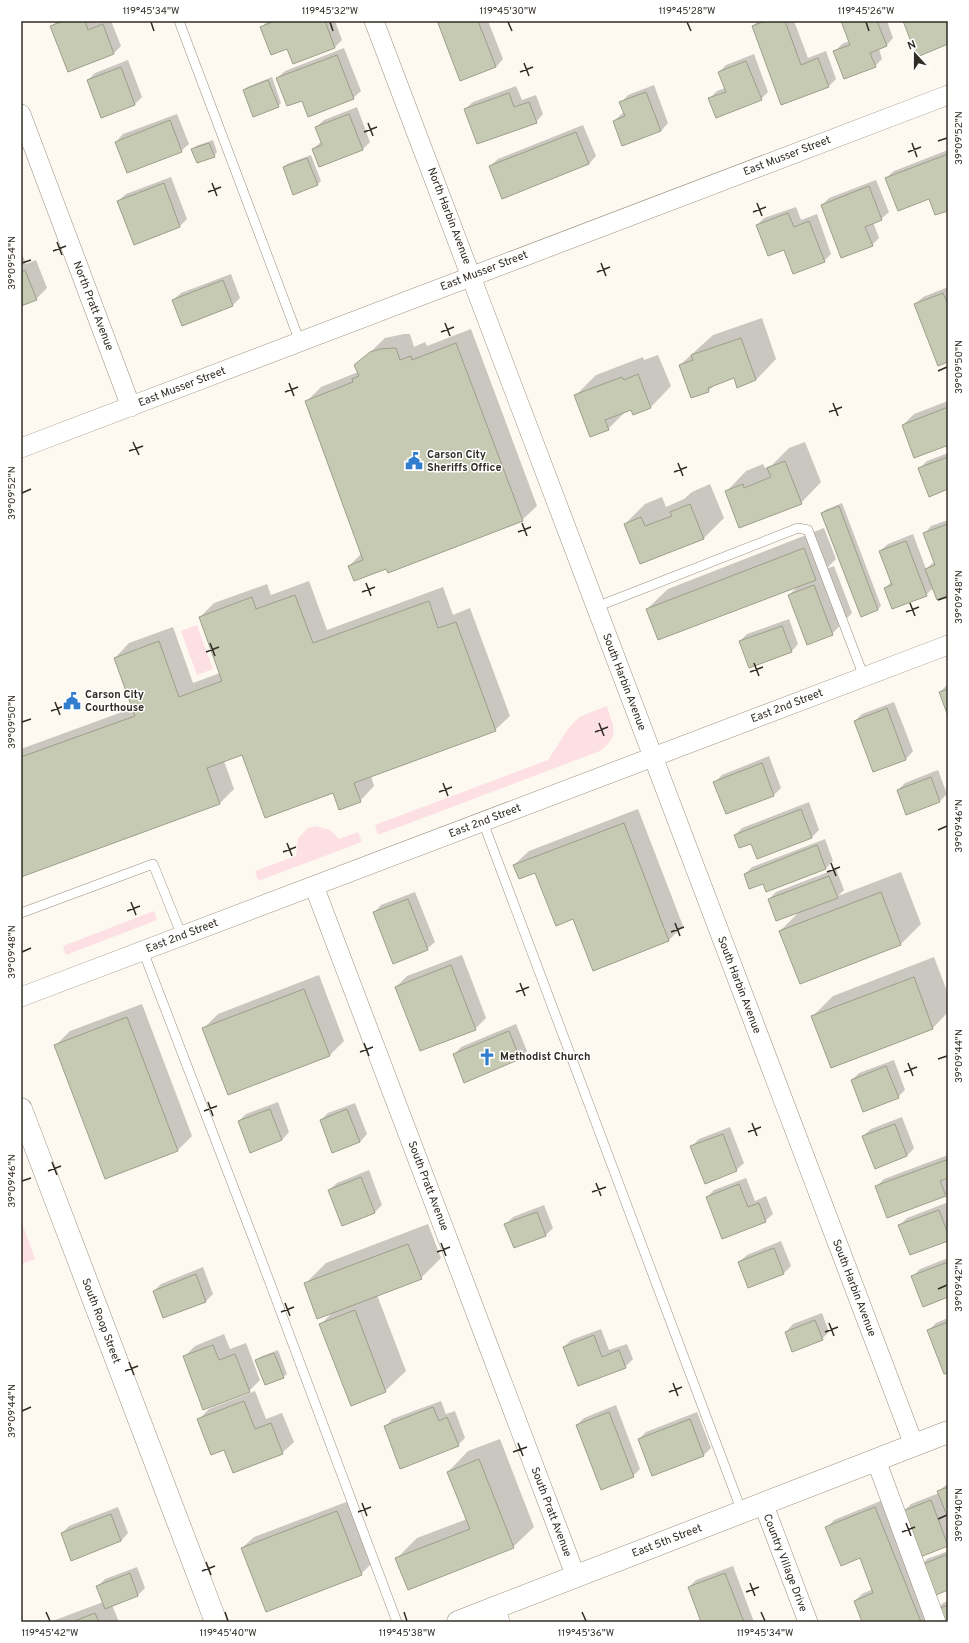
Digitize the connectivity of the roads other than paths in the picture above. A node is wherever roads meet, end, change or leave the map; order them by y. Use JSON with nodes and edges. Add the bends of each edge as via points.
{"nodes":[{"id":1,"x":179,"y":21,"type":"edge"},
{"id":2,"x":374,"y":21,"type":"edge"},
{"id":3,"x":948,"y":95,"type":"edge"},
{"id":4,"x":21,"y":114,"type":"edge"},
{"id":5,"x":472,"y":276,"type":"junction"},
{"id":6,"x":300,"y":342,"type":"junction"},
{"id":7,"x":131,"y":407,"type":"junction"},
{"id":8,"x":21,"y":448,"type":"edge"},
{"id":9,"x":565,"y":525,"type":"joint"},
{"id":10,"x":596,"y":606,"type":"junction"},
{"id":11,"x":948,"y":645,"type":"edge"},
{"id":12,"x":864,"y":677,"type":"junction"},
{"id":13,"x":652,"y":758,"type":"junction"},
{"id":14,"x":483,"y":822,"type":"junction"},
{"id":15,"x":314,"y":886,"type":"junction"},
{"id":16,"x":21,"y":913,"type":"edge"},
{"id":17,"x":182,"y":936,"type":"junction"},
{"id":18,"x":143,"y":951,"type":"junction"},
{"id":19,"x":21,"y":997,"type":"edge"},
{"id":20,"x":21,"y":1109,"type":"edge"},
{"id":21,"x":948,"y":1432,"type":"edge"},
{"id":22,"x":914,"y":1445,"type":"junction"},
{"id":23,"x":876,"y":1460,"type":"junction"},
{"id":24,"x":763,"y":1503,"type":"junction"},
{"id":25,"x":742,"y":1512,"type":"junction"},
{"id":26,"x":576,"y":1576,"type":"junction"},
{"id":27,"x":497,"y":1615,"type":"edge"},
{"id":28,"x":216,"y":1622,"type":"edge"},
{"id":29,"x":397,"y":1622,"type":"edge"},
{"id":30,"x":458,"y":1622,"type":"edge"},
{"id":31,"x":808,"y":1622,"type":"edge"},
{"id":32,"x":936,"y":1622,"type":"edge"}],
"edges":[{"from":1,"to":6,"type":"lane"},
{"from":2,"to":5,"type":"street","name":"North Harbin Avenue"},
{"from":3,"to":5,"type":"street","name":"East Musser Street"},
{"from":4,"to":7,"type":"street","name":"North Pratt Avenue"},
{"from":5,"to":6,"type":"street","name":"East Musser Street"},
{"from":5,"to":9,"type":"street","name":"North Harbin Avenue"},
{"from":6,"to":7,"type":"street","name":"East Musser Street"},
{"from":7,"to":8,"type":"street","name":"East Musser Street"},
{"from":9,"to":10,"type":"street","name":"South Harbin Avenue"},
{"from":10,"to":12,"type":"lane","via":[[798,528],[808,530]]},
{"from":10,"to":13,"type":"street","name":"South Harbin Avenue"},
{"from":11,"to":12,"type":"street","name":"East 2nd Street"},
{"from":12,"to":13,"type":"street","name":"East 2nd Street"},
{"from":13,"to":14,"type":"street","name":"East 2nd Street"},
{"from":13,"to":22,"type":"street","name":"South Harbin Avenue"},
{"from":14,"to":15,"type":"street","name":"East 2nd Street"},
{"from":14,"to":25,"type":"lane"},
{"from":15,"to":17,"type":"street","name":"East 2nd Street"},
{"from":15,"to":26,"type":"street","name":"South Pratt Avenue"},
{"from":16,"to":17,"type":"lane","via":[[153,864]]},
{"from":17,"to":18,"type":"street","name":"East 2nd Street"},
{"from":18,"to":19,"type":"street","name":"East 2nd Street"},
{"from":18,"to":29,"type":"lane"},
{"from":20,"to":28,"type":"street","name":"South Roop Street"},
{"from":21,"to":22,"type":"street","name":"East 5th Street"},
{"from":22,"to":23,"type":"street","name":"East 5th Street"},
{"from":23,"to":24,"type":"street","name":"East 5th Street"},
{"from":23,"to":32,"type":"street"},
{"from":24,"to":25,"type":"street","name":"East 5th Street"},
{"from":24,"to":31,"type":"street","name":"Country Village Drive"},
{"from":25,"to":26,"type":"street","name":"East 5th Street"},
{"from":26,"to":27,"type":"street","name":"East 5th Street"},
{"from":27,"to":30,"type":"street","name":"East 5th Street"}]}
